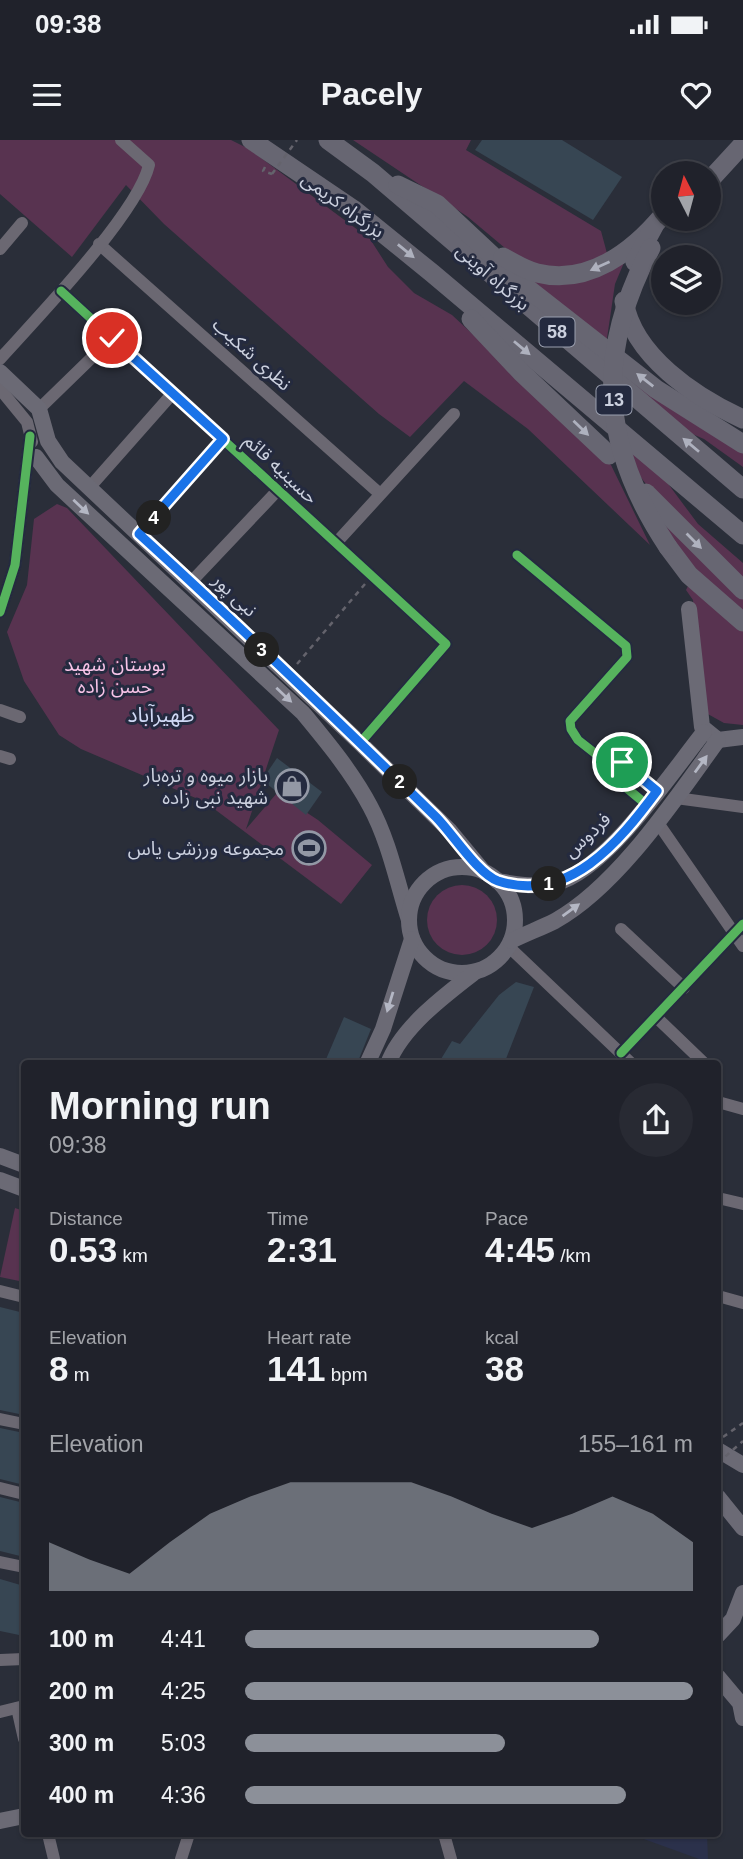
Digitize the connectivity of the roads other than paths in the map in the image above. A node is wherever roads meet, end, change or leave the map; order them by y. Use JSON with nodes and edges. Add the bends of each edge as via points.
{"nodes":[{"id":1,"x":121,"y":140,"type":"edge"},
{"id":2,"x":251,"y":140,"type":"edge"},
{"id":3,"x":328,"y":140,"type":"edge"},
{"id":4,"x":730,"y":140,"type":"edge"},
{"id":5,"x":743,"y":144,"type":"edge"},
{"id":6,"x":710,"y":161,"type":"edge"},
{"id":7,"x":721,"y":168,"type":"edge"},
{"id":8,"x":373,"y":173,"type":"junction"},
{"id":9,"x":22,"y":223,"type":"dead end"},
{"id":10,"x":651,"y":227,"type":"edge"},
{"id":11,"x":653,"y":231,"type":"edge"},
{"id":12,"x":666,"y":231,"type":"edge"},
{"id":13,"x":99,"y":243,"type":"junction"},
{"id":14,"x":0,"y":248,"type":"edge"},
{"id":15,"x":488,"y":251,"type":"junction"},
{"id":16,"x":432,"y":273,"type":"junction"},
{"id":17,"x":61,"y":290,"type":"junction"},
{"id":18,"x":112,"y":338,"type":"junction"},
{"id":19,"x":0,"y":359,"type":"edge"},
{"id":20,"x":0,"y":372,"type":"edge"},
{"id":21,"x":0,"y":389,"type":"edge"},
{"id":22,"x":173,"y":393,"type":"junction"},
{"id":23,"x":39,"y":409,"type":"junction"},
{"id":24,"x":454,"y":414,"type":"dead end"},
{"id":25,"x":743,"y":419,"type":"edge"},
{"id":26,"x":30,"y":436,"type":"junction"},
{"id":27,"x":223,"y":439,"type":"junction"},
{"id":28,"x":743,"y":444,"type":"edge"},
{"id":29,"x":609,"y":455,"type":"dead end"},
{"id":30,"x":36,"y":457,"type":"joint"},
{"id":31,"x":89,"y":488,"type":"junction"},
{"id":32,"x":743,"y":489,"type":"edge"},
{"id":33,"x":278,"y":490,"type":"junction"},
{"id":34,"x":379,"y":493,"type":"junction"},
{"id":35,"x":646,"y":493,"type":"dead end"},
{"id":36,"x":139,"y":534,"type":"junction"},
{"id":37,"x":743,"y":535,"type":"edge"},
{"id":38,"x":335,"y":543,"type":"junction"},
{"id":39,"x":517,"y":555,"type":"dead end"},
{"id":40,"x":191,"y":582,"type":"junction"},
{"id":41,"x":743,"y":590,"type":"edge"},
{"id":42,"x":689,"y":609,"type":"dead end"},
{"id":43,"x":0,"y":612,"type":"edge"},
{"id":44,"x":743,"y":622,"type":"edge"},
{"id":45,"x":0,"y":710,"type":"edge"},
{"id":46,"x":20,"y":717,"type":"dead end"},
{"id":47,"x":711,"y":736,"type":"junction"},
{"id":48,"x":743,"y":737,"type":"edge"},
{"id":49,"x":360,"y":743,"type":"junction"},
{"id":50,"x":652,"y":798,"type":"junction"},
{"id":51,"x":676,"y":798,"type":"junction"},
{"id":52,"x":743,"y":807,"type":"edge"},
{"id":53,"x":658,"y":823,"type":"junction"},
{"id":54,"x":491,"y":876,"type":"junction"},
{"id":55,"x":409,"y":920,"type":"junction"},
{"id":56,"x":621,"y":929,"type":"dead end"},
{"id":57,"x":740,"y":935,"type":"edge"},
{"id":58,"x":412,"y":939,"type":"junction"},
{"id":59,"x":509,"y":944,"type":"junction"},
{"id":60,"x":475,"y":972,"type":"junction"},
{"id":61,"x":684,"y":988,"type":"junction"},
{"id":62,"x":656,"y":1017,"type":"junction"},
{"id":63,"x":621,"y":1053,"type":"junction"},
{"id":64,"x":369,"y":1060,"type":"edge"},
{"id":65,"x":389,"y":1060,"type":"edge"},
{"id":66,"x":628,"y":1060,"type":"edge"},
{"id":67,"x":701,"y":1060,"type":"edge"},
{"id":68,"x":721,"y":1103,"type":"edge"},
{"id":69,"x":743,"y":1108,"type":"edge"},
{"id":70,"x":0,"y":1156,"type":"edge"},
{"id":71,"x":21,"y":1164,"type":"edge"},
{"id":72,"x":0,"y":1180,"type":"edge"},
{"id":73,"x":21,"y":1188,"type":"edge"},
{"id":74,"x":721,"y":1199,"type":"edge"},
{"id":75,"x":743,"y":1204,"type":"edge"},
{"id":76,"x":0,"y":1291,"type":"edge"},
{"id":77,"x":21,"y":1296,"type":"edge"},
{"id":78,"x":721,"y":1297,"type":"edge"},
{"id":79,"x":743,"y":1303,"type":"edge"},
{"id":80,"x":0,"y":1419,"type":"edge"},
{"id":81,"x":21,"y":1423,"type":"edge"},
{"id":82,"x":721,"y":1454,"type":"edge"},
{"id":83,"x":743,"y":1465,"type":"edge"},
{"id":84,"x":0,"y":1488,"type":"edge"},
{"id":85,"x":21,"y":1493,"type":"edge"},
{"id":86,"x":721,"y":1501,"type":"edge"},
{"id":87,"x":743,"y":1528,"type":"edge"},
{"id":88,"x":0,"y":1562,"type":"edge"},
{"id":89,"x":21,"y":1566,"type":"edge"},
{"id":90,"x":743,"y":1593,"type":"edge"},
{"id":91,"x":721,"y":1632,"type":"edge"},
{"id":92,"x":19,"y":1659,"type":"edge"},
{"id":93,"x":0,"y":1660,"type":"edge"},
{"id":94,"x":721,"y":1681,"type":"edge"},
{"id":95,"x":21,"y":1707,"type":"edge"},
{"id":96,"x":0,"y":1712,"type":"edge"},
{"id":97,"x":743,"y":1718,"type":"edge"},
{"id":98,"x":21,"y":1817,"type":"edge"},
{"id":99,"x":0,"y":1821,"type":"edge"},
{"id":100,"x":49,"y":1837,"type":"edge"},
{"id":101,"x":188,"y":1837,"type":"edge"},
{"id":102,"x":445,"y":1837,"type":"edge"},
{"id":103,"x":54,"y":1859,"type":"edge"},
{"id":104,"x":181,"y":1859,"type":"edge"},
{"id":105,"x":451,"y":1859,"type":"edge"}],
"edges":[{"from":1,"to":13,"type":"street","via":[[149,165],[146,179]]},
{"from":2,"to":16,"type":"highway","name":"بزرگراه کریمی","number":"58","one_way":true,"via":[[353,209]]},
{"from":3,"to":8,"type":"highway","number":"58"},
{"from":4,"to":6,"type":"highway"},
{"from":5,"to":7,"type":"highway"},
{"from":8,"to":15,"type":"highway","via":[[437,205]]},
{"from":32,"to":8,"type":"highway","name":"بزرگراه آوینی","number":"58","one_way":true},
{"from":9,"to":14,"type":"street"},
{"from":10,"to":15,"type":"highway","one_way":true,"via":[[620,256],[577,274],[538,274]]},
{"from":11,"to":25,"type":"highway","via":[[626,284],[628,321],[651,355],[686,384]]},
{"from":12,"to":44,"type":"highway","number":"13","bridge":true,"via":[[651,248],[619,324],[613,361],[618,436],[631,483],[668,547],[689,575]]},
{"from":13,"to":17,"type":"street"},
{"from":13,"to":34,"type":"street","name":"نظری شکیب"},
{"from":28,"to":15,"type":"highway","one_way":true,"via":[[656,389],[527,288]]},
{"from":16,"to":29,"type":"highway","one_way":true,"via":[[521,372]]},
{"from":16,"to":37,"type":"highway","name":"بزرگراه آوینی","number":"58","one_way":true},
{"from":17,"to":18,"type":"street","name":"حسینیه قائم"},
{"from":17,"to":19,"type":"street"},
{"from":18,"to":22,"type":"street","name":"حسینیه قائم"},
{"from":18,"to":23,"type":"street"},
{"from":20,"to":23,"type":"main road","name":"نبی پور"},
{"from":21,"to":26,"type":"street","name":"نبی پور","via":[[27,422]]},
{"from":22,"to":27,"type":"street","name":"حسینیه قائم"},
{"from":22,"to":31,"type":"street"},
{"from":23,"to":31,"type":"main road","name":"نبی پور","via":[[48,441]]},
{"from":24,"to":34,"type":"street"},
{"from":26,"to":30,"type":"street","name":"نبی پور"},
{"from":26,"to":43,"type":"street","via":[[15,565]]},
{"from":27,"to":33,"type":"street","name":"حسینیه قائم"},
{"from":27,"to":36,"type":"street"},
{"from":30,"to":55,"type":"main road","name":"نبی پور","one_way":true,"via":[[57,485],[303,713],[337,755],[370,807]]},
{"from":31,"to":36,"type":"main road","name":"نبی پور"},
{"from":33,"to":38,"type":"street","name":"حسینیه قائم"},
{"from":33,"to":40,"type":"street"},
{"from":34,"to":38,"type":"street"},
{"from":35,"to":41,"type":"highway","one_way":true},
{"from":36,"to":40,"type":"main road","name":"نبی پور"},
{"from":38,"to":49,"type":"street","name":"حسینیه قائم","via":[[446,644]]},
{"from":39,"to":50,"type":"street","via":[[626,646],[627,657],[570,721],[570,729],[607,762],[622,762]]},
{"from":40,"to":49,"type":"main road","name":"نبی پور"},
{"from":42,"to":47,"type":"main road","via":[[699,709]]},
{"from":45,"to":46,"type":"street"},
{"from":47,"to":48,"type":"main road"},
{"from":47,"to":50,"type":"main road","name":"فردوس"},
{"from":51,"to":47,"type":"main road","one_way":true},
{"from":49,"to":54,"type":"main road","name":"نبی پور"},
{"from":50,"to":54,"type":"main road","name":"فردوس","via":[[609,847],[571,878],[536,886]]},
{"from":51,"to":52,"type":"street"},
{"from":51,"to":53,"type":"main road"},
{"from":53,"to":57,"type":"street"},
{"from":59,"to":53,"type":"main road","one_way":true,"via":[[579,904]]},
{"from":54,"to":55,"type":"main road","via":[[454,868],[433,876],[417,891]]},
{"from":54,"to":59,"type":"main road","via":[[508,894],[514,909]]},
{"from":55,"to":58,"type":"main road"},
{"from":56,"to":61,"type":"street"},
{"from":57,"to":61,"type":"street"},
{"from":58,"to":60,"type":"main road","via":[[431,964],[452,972]]},
{"from":58,"to":64,"type":"main road","one_way":true},
{"from":59,"to":60,"type":"main road","via":[[489,966]]},
{"from":59,"to":63,"type":"street"},
{"from":60,"to":65,"type":"main road","via":[[437,1001],[394,1046]]},
{"from":61,"to":62,"type":"street"},
{"from":62,"to":63,"type":"street"},
{"from":62,"to":67,"type":"street"},
{"from":63,"to":66,"type":"street"},
{"from":68,"to":69,"type":"street"},
{"from":70,"to":71,"type":"main road"},
{"from":72,"to":73,"type":"main road"},
{"from":74,"to":75,"type":"street"},
{"from":76,"to":77,"type":"street"},
{"from":78,"to":79,"type":"street"},
{"from":80,"to":81,"type":"street"},
{"from":82,"to":83,"type":"main road"},
{"from":84,"to":85,"type":"street"},
{"from":86,"to":87,"type":"main road"},
{"from":88,"to":89,"type":"street"},
{"from":90,"to":91,"type":"main road","via":[[733,1619]]},
{"from":92,"to":93,"type":"street"},
{"from":94,"to":97,"type":"main road","via":[[740,1703]]},
{"from":95,"to":96,"type":"street"},
{"from":98,"to":99,"type":"main road"},
{"from":100,"to":103,"type":"street"},
{"from":101,"to":104,"type":"street"},
{"from":102,"to":105,"type":"street"}]}
